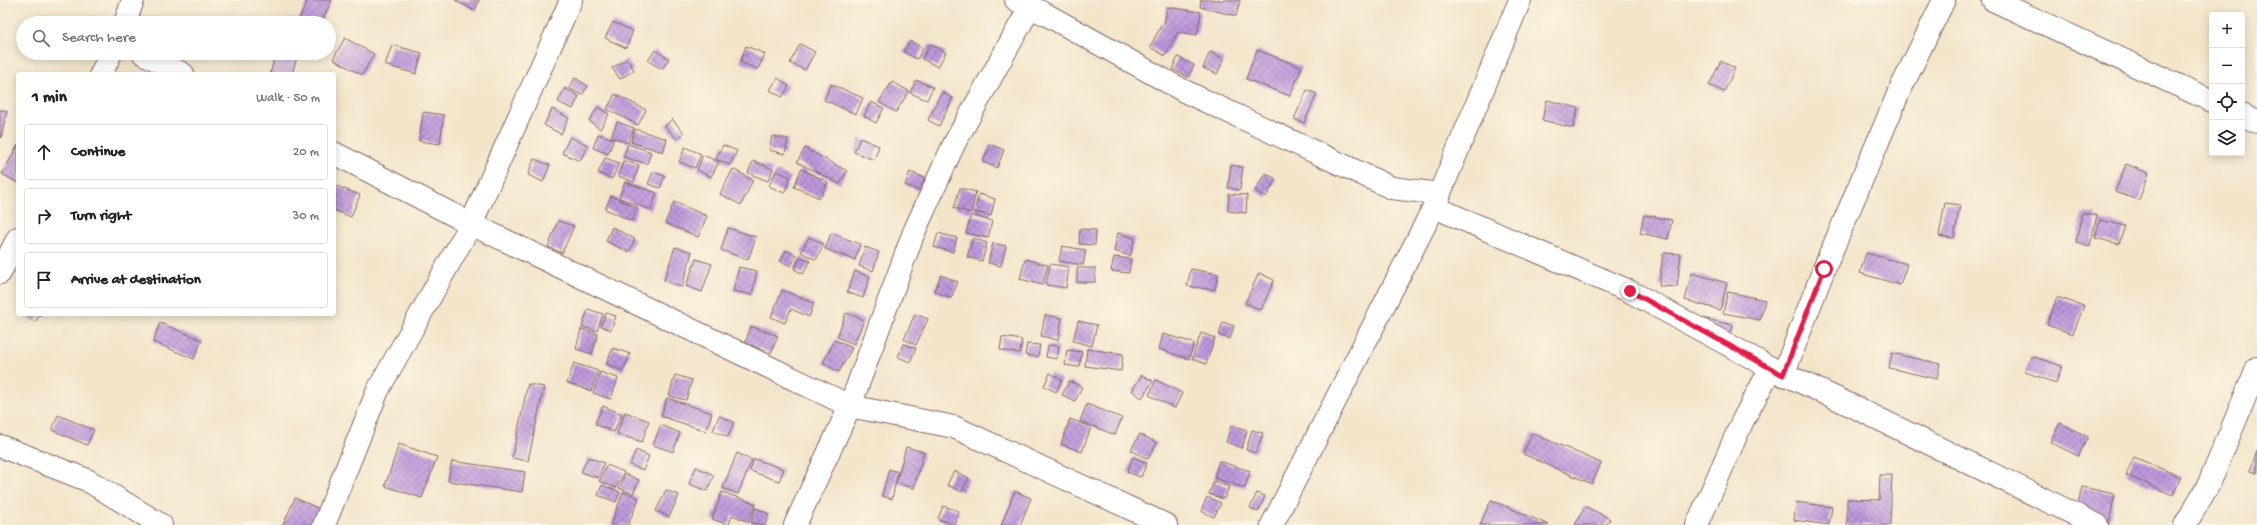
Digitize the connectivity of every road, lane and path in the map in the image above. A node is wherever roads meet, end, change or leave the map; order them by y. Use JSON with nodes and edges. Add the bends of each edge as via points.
{"nodes":[{"id":1,"x":571,"y":0,"type":"edge"},
{"id":2,"x":1520,"y":0,"type":"edge"},
{"id":3,"x":1944,"y":0,"type":"edge"},
{"id":4,"x":1993,"y":0,"type":"edge"},
{"id":5,"x":1037,"y":5,"type":"edge"},
{"id":6,"x":108,"y":60,"type":"edge"},
{"id":7,"x":156,"y":60,"type":"edge"},
{"id":8,"x":102,"y":72,"type":"edge"},
{"id":9,"x":179,"y":72,"type":"edge"},
{"id":10,"x":2209,"y":100,"type":"edge"},
{"id":11,"x":2245,"y":116,"type":"edge"},
{"id":12,"x":2257,"y":122,"type":"edge"},
{"id":13,"x":336,"y":154,"type":"edge"},
{"id":14,"x":1437,"y":200,"type":"junction"},
{"id":15,"x":471,"y":224,"type":"junction"},
{"id":16,"x":16,"y":242,"type":"edge"},
{"id":17,"x":0,"y":273,"type":"edge"},
{"id":18,"x":2257,"y":368,"type":"edge"},
{"id":19,"x":1777,"y":371,"type":"junction"},
{"id":20,"x":850,"y":406,"type":"junction"},
{"id":21,"x":0,"y":446,"type":"edge"},
{"id":22,"x":160,"y":525,"type":"edge"},
{"id":23,"x":324,"y":525,"type":"edge"},
{"id":24,"x":795,"y":525,"type":"edge"},
{"id":25,"x":1166,"y":525,"type":"edge"},
{"id":26,"x":1272,"y":525,"type":"edge"},
{"id":27,"x":1697,"y":525,"type":"edge"},
{"id":28,"x":2097,"y":525,"type":"edge"},
{"id":29,"x":2185,"y":525,"type":"edge"}],
"edges":[{"from":1,"to":15,"type":"street"},
{"from":2,"to":14,"type":"street"},
{"from":3,"to":19,"type":"street","via":[[1899,92],[1824,269]]},
{"from":4,"to":10,"type":"street"},
{"from":5,"to":14,"type":"street","via":[[1184,91],[1392,188]]},
{"from":5,"to":20,"type":"street","via":[[954,144],[914,232]]},
{"from":6,"to":8,"type":"street"},
{"from":7,"to":9,"type":"street"},
{"from":11,"to":12,"type":"street"},
{"from":13,"to":15,"type":"street"},
{"from":14,"to":19,"type":"street","via":[[1630,291]]},
{"from":14,"to":26,"type":"street"},
{"from":15,"to":20,"type":"street"},
{"from":15,"to":23,"type":"street","via":[[378,390]]},
{"from":16,"to":17,"type":"street"},
{"from":18,"to":29,"type":"street","via":[[2209,484]]},
{"from":19,"to":27,"type":"street","via":[[1742,422]]},
{"from":19,"to":28,"type":"street"},
{"from":20,"to":24,"type":"street"},
{"from":20,"to":25,"type":"street","via":[[954,427]]},
{"from":21,"to":22,"type":"street","via":[[87,480]]}]}
